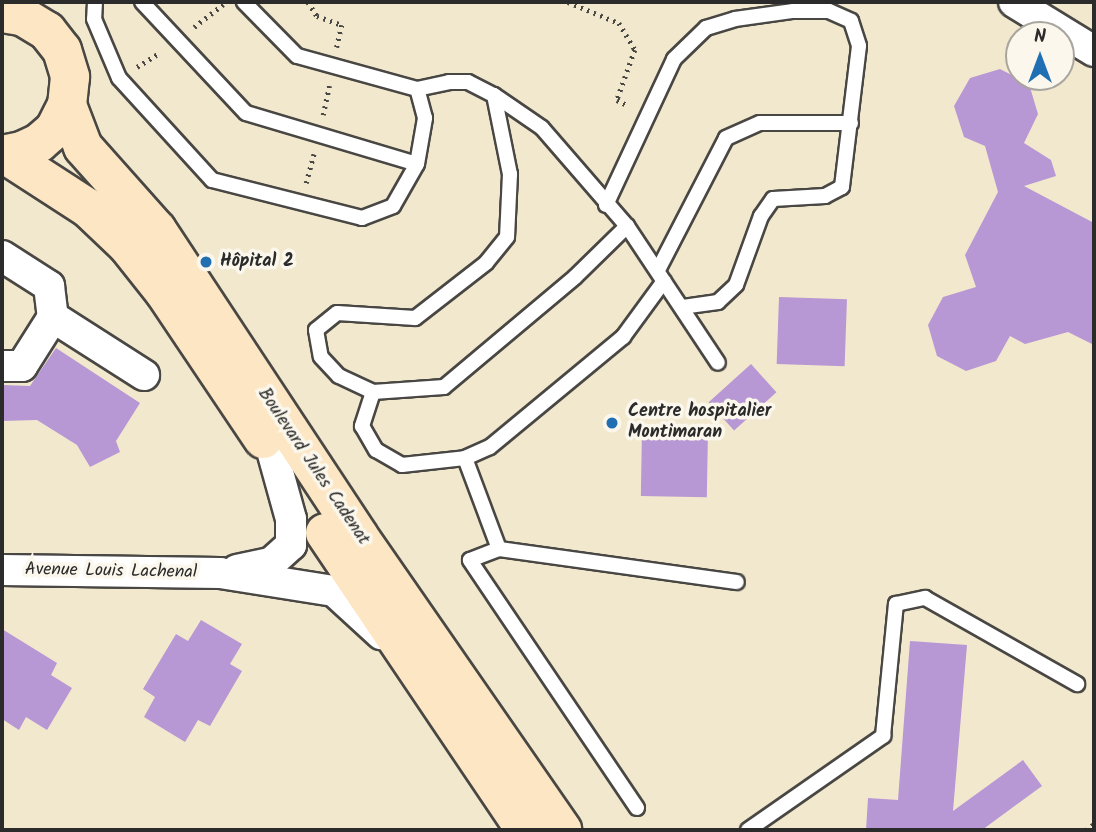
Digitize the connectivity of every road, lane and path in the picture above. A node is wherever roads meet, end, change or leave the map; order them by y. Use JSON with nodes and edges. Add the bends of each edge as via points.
{"nodes":[{"id":1,"x":95,"y":2,"type":"edge"},
{"id":2,"x":142,"y":2,"type":"edge"},
{"id":3,"x":244,"y":2,"type":"edge"},
{"id":4,"x":308,"y":2,"type":"edge"},
{"id":5,"x":568,"y":2,"type":"edge"},
{"id":6,"x":1014,"y":2,"type":"edge"},
{"id":7,"x":2,"y":13,"type":"edge"},
{"id":8,"x":42,"y":16,"type":"edge"},
{"id":9,"x":1094,"y":51,"type":"edge"},
{"id":10,"x":333,"y":66,"type":"junction"},
{"id":11,"x":417,"y":89,"type":"junction"},
{"id":12,"x":494,"y":95,"type":"junction"},
{"id":13,"x":67,"y":105,"type":"junction"},
{"id":14,"x":648,"y":114,"type":"junction"},
{"id":15,"x":850,"y":123,"type":"junction"},
{"id":16,"x":319,"y":135,"type":"junction"},
{"id":17,"x":4,"y":155,"type":"edge"},
{"id":18,"x":417,"y":164,"type":"junction"},
{"id":19,"x":300,"y":204,"type":"junction"},
{"id":20,"x":606,"y":205,"type":"junction"},
{"id":21,"x":627,"y":226,"type":"junction"},
{"id":22,"x":2,"y":256,"type":"edge"},
{"id":23,"x":661,"y":275,"type":"junction"},
{"id":24,"x":681,"y":307,"type":"junction"},
{"id":25,"x":53,"y":317,"type":"junction"},
{"id":26,"x":718,"y":363,"type":"dead end"},
{"id":27,"x":2,"y":366,"type":"edge"},
{"id":28,"x":144,"y":375,"type":"dead end"},
{"id":29,"x":373,"y":392,"type":"junction"},
{"id":30,"x":273,"y":454,"type":"junction"},
{"id":31,"x":465,"y":458,"type":"junction"},
{"id":32,"x":499,"y":549,"type":"junction"},
{"id":33,"x":2,"y":570,"type":"edge"},
{"id":34,"x":220,"y":573,"type":"junction"},
{"id":35,"x":737,"y":582,"type":"dead end"},
{"id":36,"x":408,"y":657,"type":"junction"},
{"id":37,"x":1077,"y":684,"type":"dead end"},
{"id":38,"x":637,"y":808,"type":"dead end"},
{"id":39,"x":1094,"y":824,"type":"edge"},
{"id":40,"x":525,"y":830,"type":"edge"},
{"id":41,"x":562,"y":830,"type":"edge"},
{"id":42,"x":748,"y":830,"type":"edge"},
{"id":43,"x":1086,"y":830,"type":"edge"}],
"edges":[{"from":1,"to":19,"type":"lane","via":[[94,19],[119,79],[212,180]]},
{"from":2,"to":16,"type":"lane","via":[[246,113]]},
{"from":3,"to":10,"type":"lane","via":[[297,56]]},
{"from":4,"to":10,"type":"path","via":[[317,16],[342,25]]},
{"from":5,"to":14,"type":"path","via":[[619,23],[635,50],[617,100]]},
{"from":6,"to":9,"type":"street"},
{"from":7,"to":8,"type":"street"},
{"from":8,"to":13,"type":"street","via":[[68,63]]},
{"from":10,"to":11,"type":"lane"},
{"from":10,"to":16,"type":"path"},
{"from":11,"to":12,"type":"lane","via":[[468,82]]},
{"from":11,"to":18,"type":"lane","via":[[425,118]]},
{"from":12,"to":20,"type":"lane","via":[[542,128]]},
{"from":12,"to":29,"type":"lane","via":[[510,174],[507,237],[486,263],[415,318],[337,313],[316,330],[321,357],[339,376]]},
{"from":13,"to":17,"type":"street","via":[[55,129],[39,143]]},
{"from":13,"to":41,"type":"street","name":"Boulevard Jules Cadenat","via":[[83,147],[157,230],[358,535]]},
{"from":14,"to":15,"type":"lane","via":[[674,59],[706,28],[781,12],[830,11],[850,21],[859,46]]},
{"from":14,"to":20,"type":"lane"},
{"from":15,"to":23,"type":"lane","via":[[760,123],[726,138]]},
{"from":15,"to":24,"type":"lane","via":[[842,187],[825,197],[773,200],[761,216],[736,285],[718,302]]},
{"from":16,"to":18,"type":"lane"},
{"from":16,"to":19,"type":"path"},
{"from":17,"to":30,"type":"street","name":"Boulevard Jules Cadenat","via":[[88,208],[127,245],[165,293]]},
{"from":18,"to":19,"type":"lane","via":[[393,206],[362,218]]},
{"from":20,"to":21,"type":"lane"},
{"from":21,"to":23,"type":"lane"},
{"from":21,"to":29,"type":"lane","via":[[575,277],[443,387]]},
{"from":22,"to":25,"type":"street","via":[[49,286]]},
{"from":23,"to":24,"type":"lane"},
{"from":23,"to":31,"type":"lane","via":[[623,337],[490,447]]},
{"from":24,"to":26,"type":"lane"},
{"from":25,"to":27,"type":"street","via":[[22,366]]},
{"from":25,"to":28,"type":"street"},
{"from":29,"to":31,"type":"lane","via":[[362,426],[376,450],[402,465]]},
{"from":30,"to":34,"type":"street","name":"Avenue Louis Lachenal","via":[[291,519],[291,544],[271,564]]},
{"from":30,"to":36,"type":"street","name":"Boulevard Jules Cadenat"},
{"from":31,"to":32,"type":"lane"},
{"from":32,"to":35,"type":"lane"},
{"from":32,"to":38,"type":"lane","via":[[470,561]]},
{"from":33,"to":34,"type":"street","name":"Avenue Louis Lachenal"},
{"from":34,"to":36,"type":"street","name":"Avenue Louis Lachenal","via":[[334,591]]},
{"from":36,"to":40,"type":"street","name":"Boulevard Jules Cadenat"},
{"from":37,"to":42,"type":"lane","via":[[925,598],[896,604],[883,736]]},
{"from":39,"to":43,"type":"path"}]}
